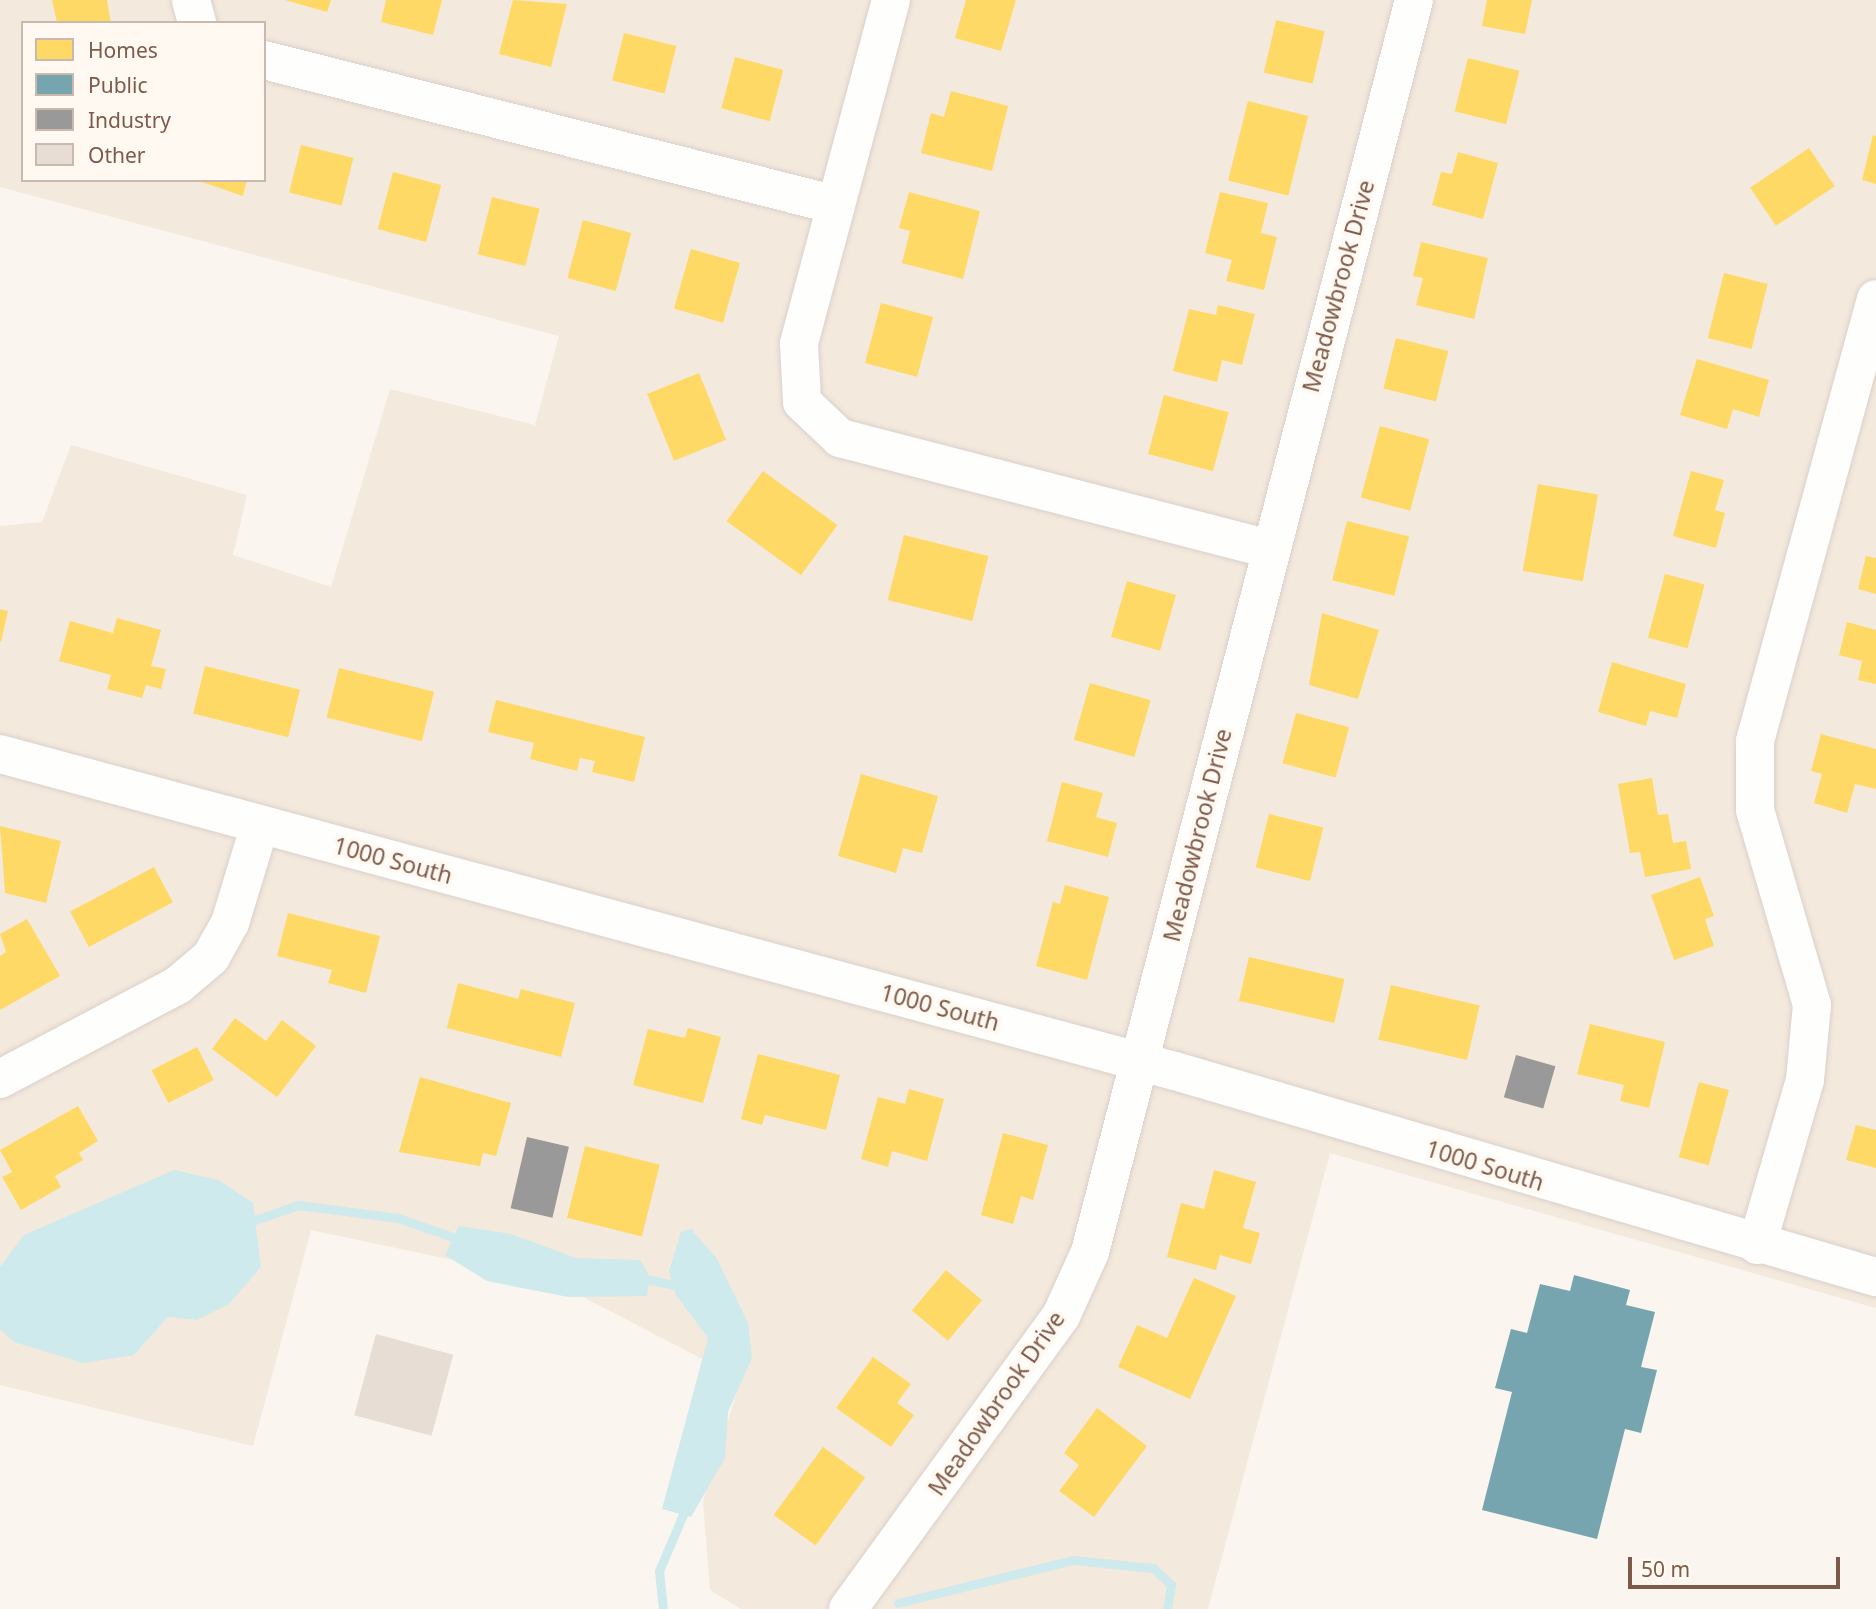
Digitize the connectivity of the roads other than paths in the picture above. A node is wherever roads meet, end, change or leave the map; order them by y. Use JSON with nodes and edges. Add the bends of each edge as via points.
{"nodes":[{"id":1,"x":191,"y":0,"type":"edge"},
{"id":2,"x":891,"y":0,"type":"edge"},
{"id":3,"x":1414,"y":0,"type":"edge"},
{"id":4,"x":196,"y":21,"type":"edge"},
{"id":5,"x":266,"y":61,"type":"edge"},
{"id":6,"x":836,"y":205,"type":"junction"},
{"id":7,"x":1876,"y":299,"type":"edge"},
{"id":8,"x":1268,"y":549,"type":"junction"},
{"id":9,"x":0,"y":754,"type":"edge"},
{"id":10,"x":260,"y":825,"type":"junction"},
{"id":11,"x":1140,"y":1061,"type":"junction"},
{"id":12,"x":0,"y":1079,"type":"edge"},
{"id":13,"x":1757,"y":1245,"type":"junction"},
{"id":14,"x":1876,"y":1277,"type":"edge"},
{"id":15,"x":848,"y":1609,"type":"edge"}],
"edges":[{"from":1,"to":4,"type":"street"},
{"from":2,"to":6,"type":"street"},
{"from":3,"to":8,"type":"street","name":"Meadowbrook Drive"},
{"from":5,"to":6,"type":"street"},
{"from":6,"to":8,"type":"street","via":[[799,344],[802,402],[840,439]]},
{"from":7,"to":13,"type":"street","via":[[1755,741],[1755,810],[1812,1005],[1805,1080]]},
{"from":8,"to":11,"type":"street","name":"Meadowbrook Drive"},
{"from":9,"to":10,"type":"street","name":"1000 South"},
{"from":10,"to":11,"type":"street","name":"1000 South"},
{"from":10,"to":12,"type":"street","via":[[230,923],[211,957],[178,985]]},
{"from":11,"to":13,"type":"street","name":"1000 South"},
{"from":11,"to":15,"type":"street","name":"Meadowbrook Drive","via":[[1090,1252],[1061,1316]]},
{"from":13,"to":14,"type":"street","name":"1000 South"}]}
